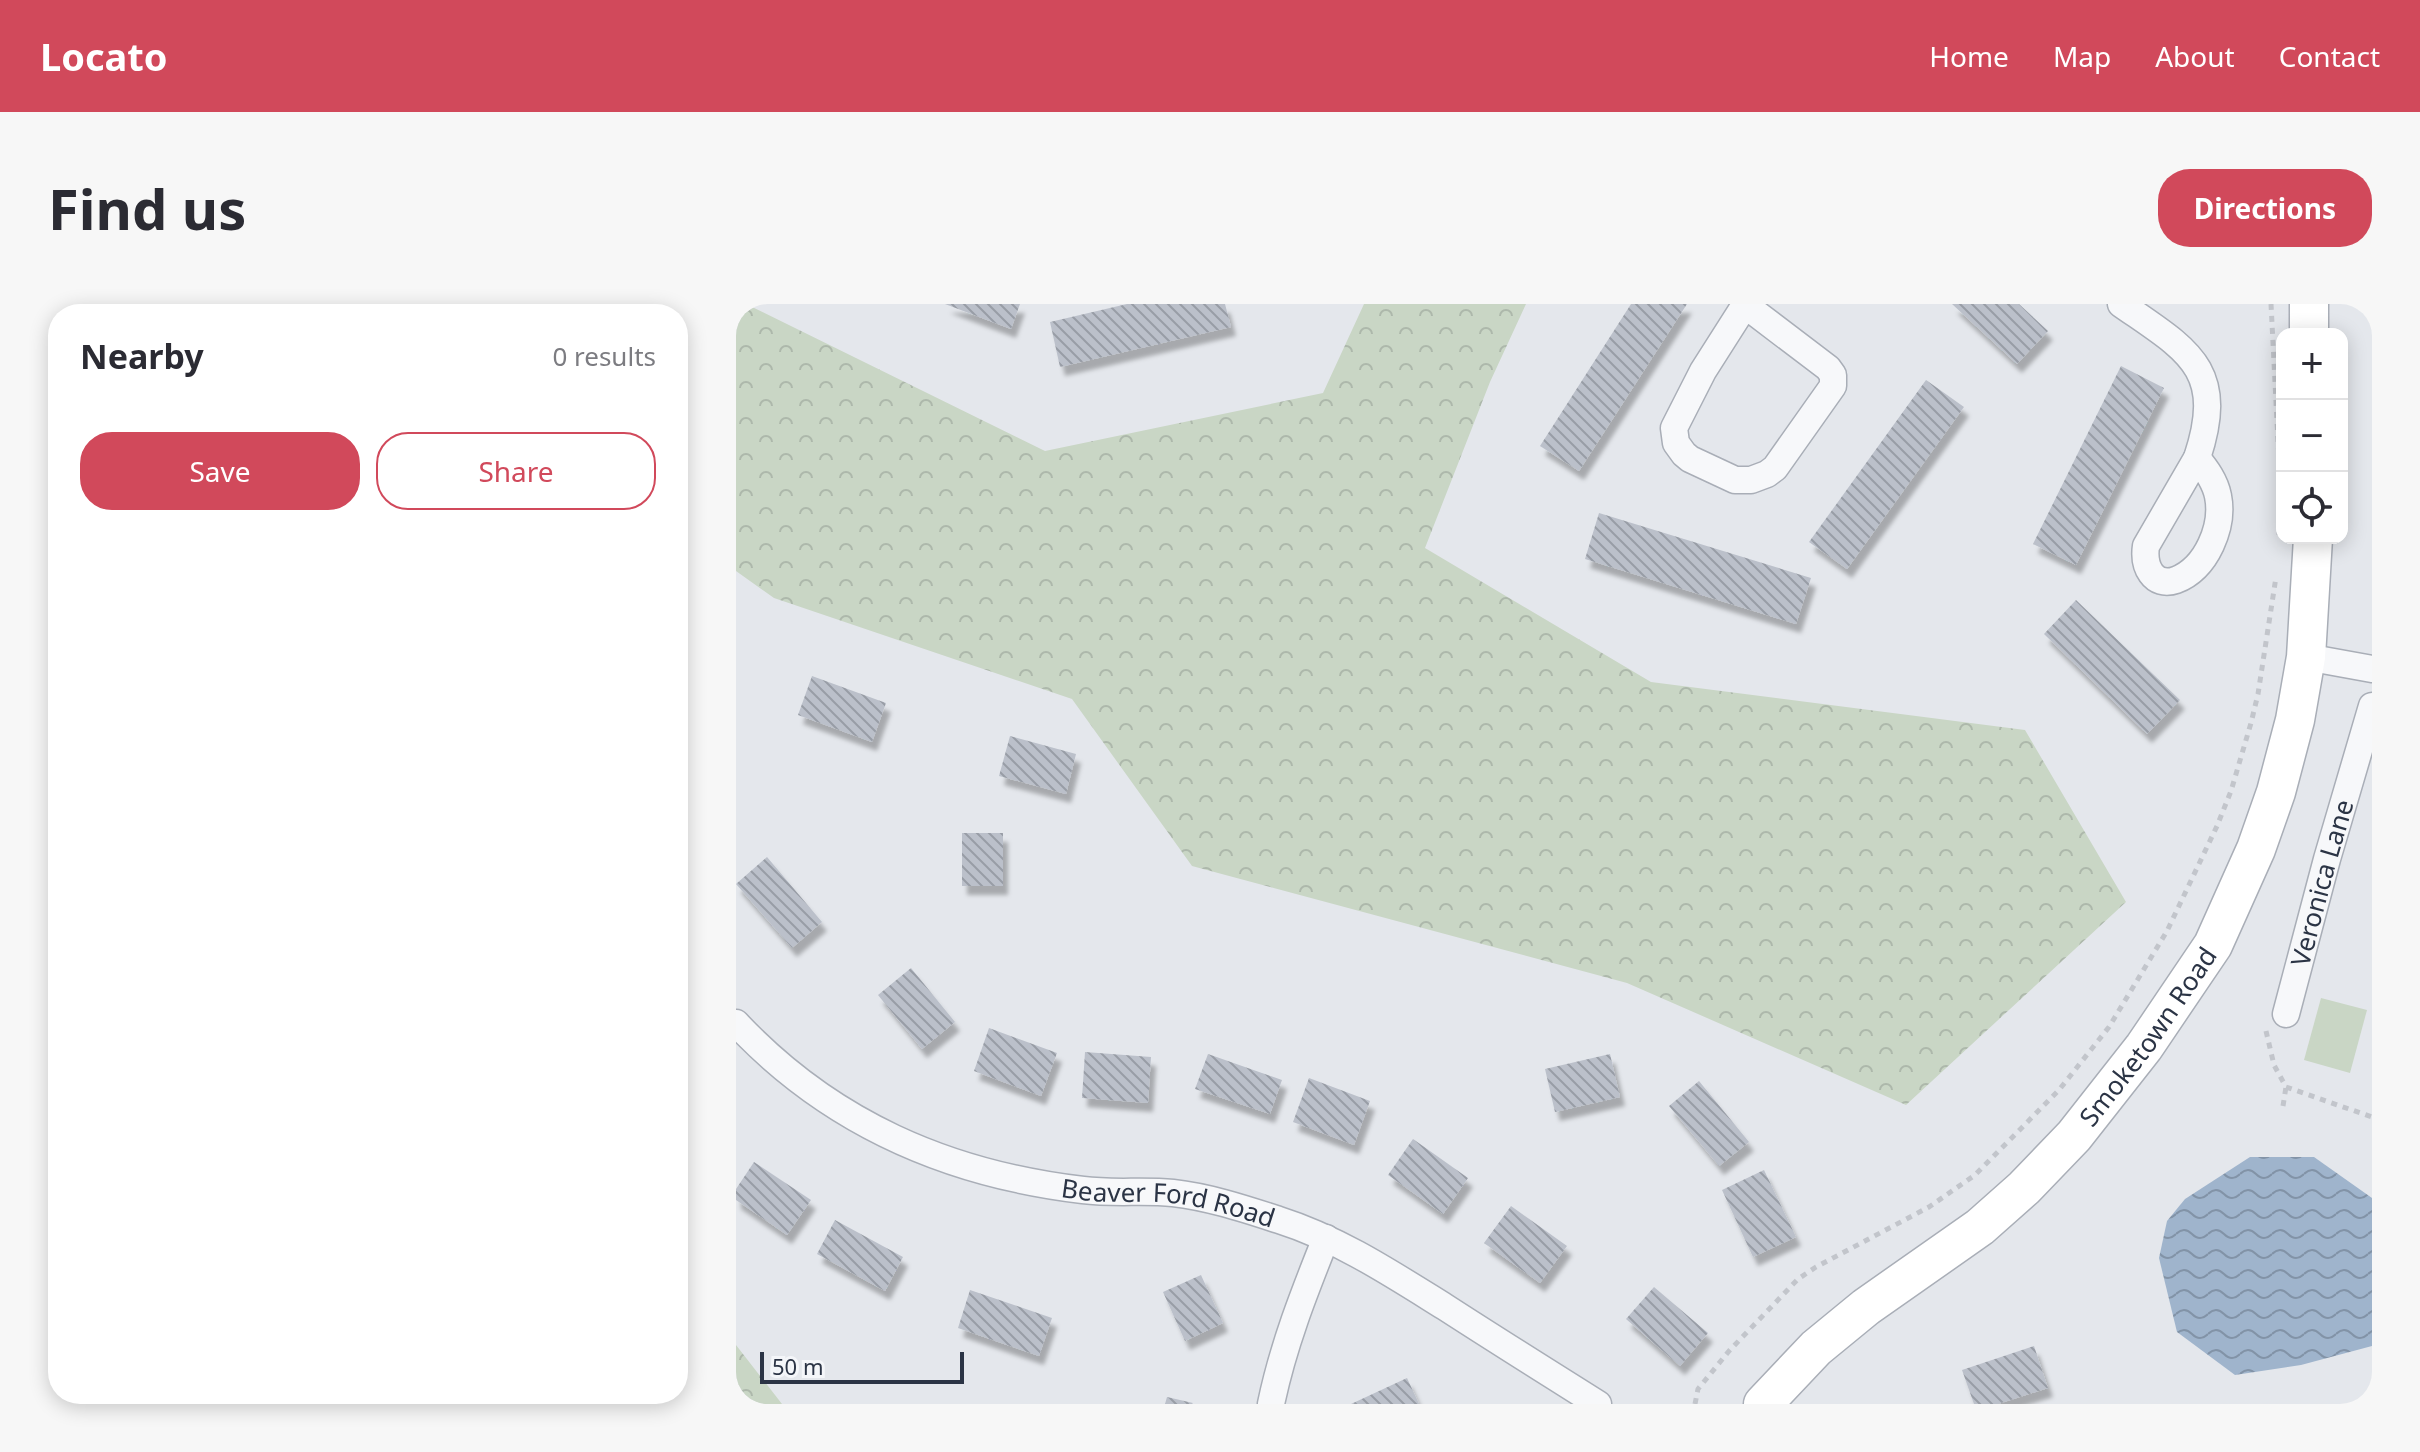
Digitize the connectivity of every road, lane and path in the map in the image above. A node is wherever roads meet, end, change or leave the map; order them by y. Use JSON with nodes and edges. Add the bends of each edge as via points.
{"nodes":[{"id":1,"x":2121,"y":304,"type":"edge"},
{"id":2,"x":2271,"y":304,"type":"edge"},
{"id":3,"x":2309,"y":304,"type":"edge"},
{"id":4,"x":1745,"y":305,"type":"edge"},
{"id":5,"x":2309,"y":328,"type":"edge"},
{"id":6,"x":2197,"y":458,"type":"dead end"},
{"id":7,"x":2281,"y":472,"type":"edge"},
{"id":8,"x":2295,"y":544,"type":"edge"},
{"id":9,"x":2276,"y":572,"type":"dead end"},
{"id":10,"x":2306,"y":657,"type":"junction"},
{"id":11,"x":2372,"y":669,"type":"edge"},
{"id":12,"x":2372,"y":706,"type":"edge"},
{"id":13,"x":2286,"y":1014,"type":"dead end"},
{"id":14,"x":736,"y":1023,"type":"edge"},
{"id":15,"x":2286,"y":1087,"type":"dead end"},
{"id":16,"x":2283,"y":1106,"type":"dead end"},
{"id":17,"x":1326,"y":1238,"type":"junction"},
{"id":18,"x":1271,"y":1404,"type":"edge"},
{"id":19,"x":1598,"y":1404,"type":"edge"},
{"id":20,"x":1695,"y":1404,"type":"edge"},
{"id":21,"x":1763,"y":1404,"type":"edge"}],
"edges":[{"from":1,"to":6,"type":"street","via":[[2193,360],[2205,385],[2208,409]]},
{"from":2,"to":7,"type":"path"},
{"from":3,"to":5,"type":"main road"},
{"from":4,"to":4,"type":"street","via":[[1674,428],[1684,454],[1735,480],[1751,480],[1775,468],[1833,386],[1828,368]]},
{"from":8,"to":10,"type":"main road","name":"Smoketown Road"},
{"from":9,"to":20,"type":"path","via":[[2255,709],[2231,791],[2167,931],[2109,1027],[2059,1090],[1975,1175],[1790,1287],[1698,1389]]},
{"from":10,"to":11,"type":"street"},
{"from":10,"to":21,"type":"main road","name":"Smoketown Road","via":[[2295,720],[2256,849],[2213,945],[2144,1047],[2074,1136],[2024,1188],[1980,1227],[1816,1348]]},
{"from":12,"to":13,"type":"street","name":"Veronica Lane"},
{"from":14,"to":17,"type":"street","name":"Beaver Ford Road","via":[[799,1082],[846,1114],[896,1141],[950,1161],[1085,1191],[1175,1193],[1223,1203]]},
{"from":15,"to":16,"type":"path"},
{"from":17,"to":18,"type":"street","via":[[1298,1307]]},
{"from":17,"to":19,"type":"street","name":"Beaver Ford Road","via":[[1383,1268]]}]}
